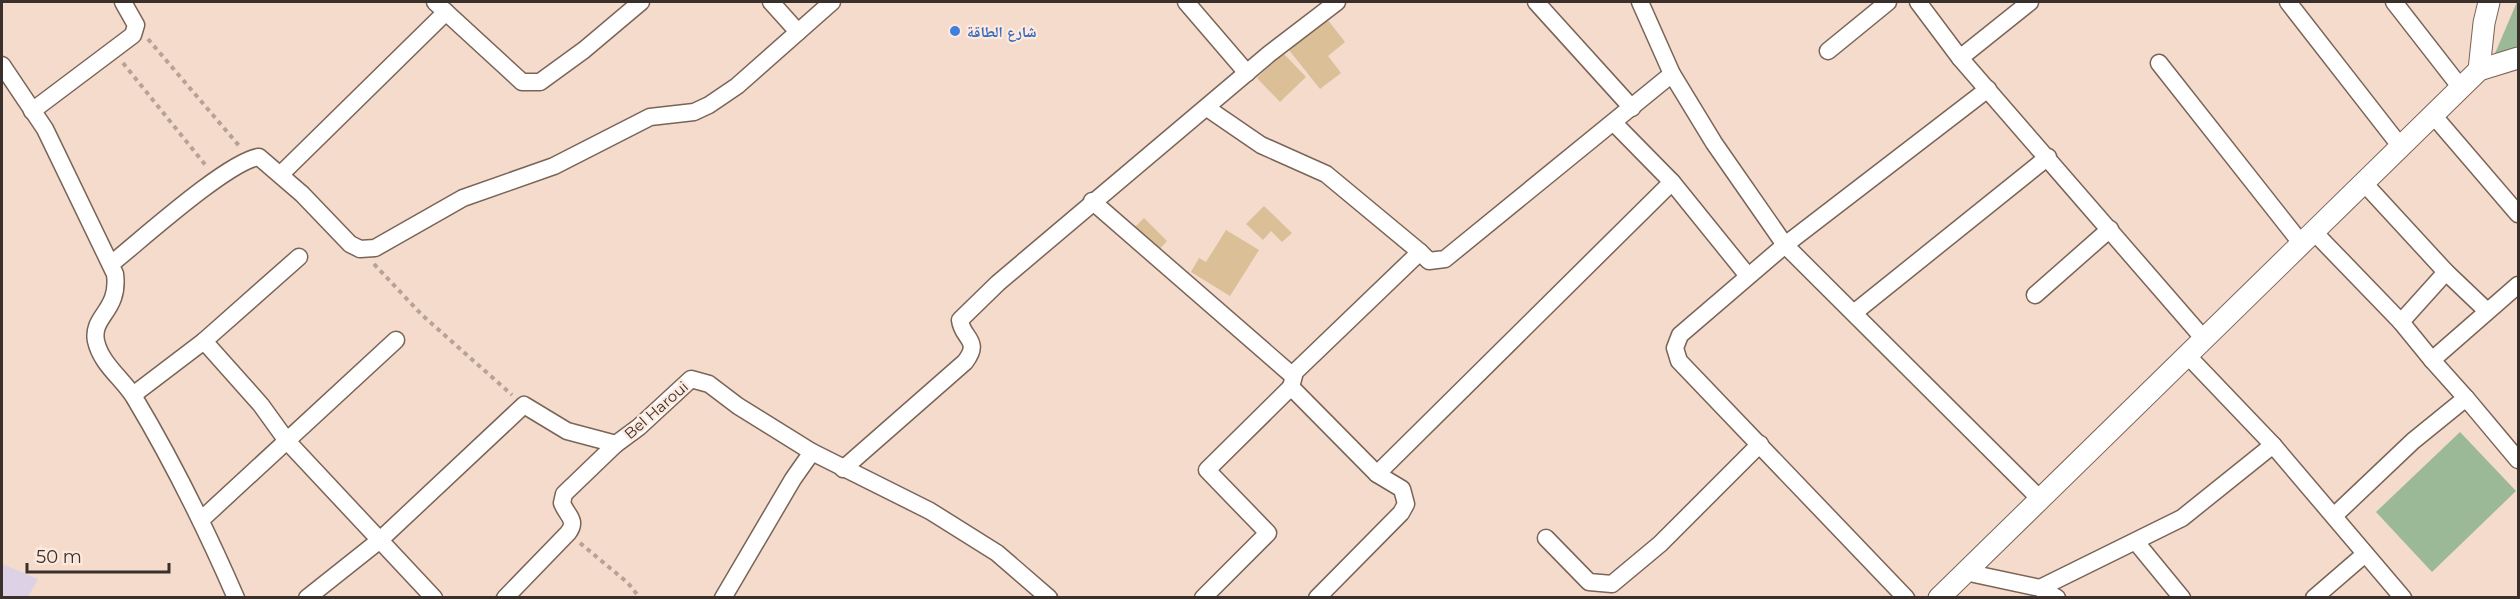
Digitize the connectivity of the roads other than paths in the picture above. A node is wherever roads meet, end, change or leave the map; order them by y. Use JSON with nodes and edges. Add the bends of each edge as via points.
{"nodes":[{"id":1,"x":123,"y":2,"type":"edge"},
{"id":2,"x":641,"y":2,"type":"edge"},
{"id":3,"x":771,"y":2,"type":"edge"},
{"id":4,"x":832,"y":2,"type":"edge"},
{"id":5,"x":1186,"y":2,"type":"edge"},
{"id":6,"x":1338,"y":2,"type":"edge"},
{"id":7,"x":1536,"y":2,"type":"edge"},
{"id":8,"x":1640,"y":2,"type":"edge"},
{"id":9,"x":1888,"y":2,"type":"edge"},
{"id":10,"x":1918,"y":2,"type":"edge"},
{"id":11,"x":2030,"y":2,"type":"edge"},
{"id":12,"x":2288,"y":2,"type":"edge"},
{"id":13,"x":2394,"y":2,"type":"edge"},
{"id":14,"x":2490,"y":2,"type":"edge"},
{"id":15,"x":441,"y":7,"type":"edge"},
{"id":16,"x":798,"y":32,"type":"junction"},
{"id":17,"x":1828,"y":51,"type":"dead end"},
{"id":18,"x":1960,"y":58,"type":"junction"},
{"id":19,"x":2518,"y":58,"type":"edge"},
{"id":20,"x":2159,"y":63,"type":"dead end"},
{"id":21,"x":2,"y":64,"type":"edge"},
{"id":22,"x":2479,"y":70,"type":"junction"},
{"id":23,"x":1247,"y":73,"type":"junction"},
{"id":24,"x":1672,"y":74,"type":"junction"},
{"id":25,"x":2461,"y":88,"type":"junction"},
{"id":26,"x":1988,"y":89,"type":"junction"},
{"id":27,"x":1207,"y":108,"type":"junction"},
{"id":28,"x":1632,"y":108,"type":"junction"},
{"id":29,"x":32,"y":111,"type":"junction"},
{"id":30,"x":2433,"y":115,"type":"junction"},
{"id":31,"x":1614,"y":123,"type":"junction"},
{"id":32,"x":2401,"y":147,"type":"junction"},
{"id":33,"x":2048,"y":157,"type":"junction"},
{"id":34,"x":280,"y":174,"type":"junction"},
{"id":35,"x":1672,"y":182,"type":"junction"},
{"id":36,"x":2364,"y":183,"type":"junction"},
{"id":37,"x":1092,"y":201,"type":"junction"},
{"id":38,"x":2518,"y":214,"type":"edge"},
{"id":39,"x":2110,"y":229,"type":"junction"},
{"id":40,"x":2307,"y":238,"type":"junction"},
{"id":41,"x":1785,"y":245,"type":"junction"},
{"id":42,"x":1420,"y":252,"type":"junction"},
{"id":43,"x":299,"y":257,"type":"dead end"},
{"id":44,"x":111,"y":264,"type":"junction"},
{"id":45,"x":2446,"y":272,"type":"junction"},
{"id":46,"x":1748,"y":276,"type":"junction"},
{"id":47,"x":2518,"y":285,"type":"edge"},
{"id":48,"x":2035,"y":295,"type":"dead end"},
{"id":49,"x":2487,"y":311,"type":"junction"},
{"id":50,"x":1855,"y":312,"type":"junction"},
{"id":51,"x":2401,"y":322,"type":"junction"},
{"id":52,"x":2204,"y":339,"type":"junction"},
{"id":53,"x":396,"y":340,"type":"dead end"},
{"id":54,"x":204,"y":341,"type":"junction"},
{"id":55,"x":2187,"y":355,"type":"junction"},
{"id":56,"x":2432,"y":360,"type":"junction"},
{"id":57,"x":1292,"y":382,"type":"junction"},
{"id":58,"x":133,"y":395,"type":"junction"},
{"id":59,"x":2466,"y":398,"type":"junction"},
{"id":60,"x":287,"y":441,"type":"junction"},
{"id":61,"x":616,"y":444,"type":"junction"},
{"id":62,"x":1760,"y":444,"type":"junction"},
{"id":63,"x":2273,"y":445,"type":"junction"},
{"id":64,"x":812,"y":452,"type":"junction"},
{"id":65,"x":2518,"y":460,"type":"edge"},
{"id":66,"x":843,"y":469,"type":"junction"},
{"id":67,"x":1377,"y":474,"type":"junction"},
{"id":68,"x":2040,"y":499,"type":"junction"},
{"id":69,"x":2335,"y":515,"type":"junction"},
{"id":70,"x":201,"y":519,"type":"junction"},
{"id":71,"x":1546,"y":538,"type":"dead end"},
{"id":72,"x":380,"y":540,"type":"junction"},
{"id":73,"x":2136,"y":542,"type":"junction"},
{"id":74,"x":2365,"y":554,"type":"junction"},
{"id":75,"x":1965,"y":573,"type":"junction"},
{"id":76,"x":2040,"y":588,"type":"junction"},
{"id":77,"x":236,"y":597,"type":"edge"},
{"id":78,"x":307,"y":597,"type":"edge"},
{"id":79,"x":434,"y":597,"type":"edge"},
{"id":80,"x":505,"y":597,"type":"edge"},
{"id":81,"x":723,"y":597,"type":"edge"},
{"id":82,"x":1049,"y":597,"type":"edge"},
{"id":83,"x":1203,"y":597,"type":"edge"},
{"id":84,"x":1317,"y":597,"type":"edge"},
{"id":85,"x":1906,"y":597,"type":"edge"},
{"id":86,"x":1939,"y":597,"type":"edge"},
{"id":87,"x":2057,"y":597,"type":"edge"},
{"id":88,"x":2182,"y":597,"type":"edge"},
{"id":89,"x":2314,"y":597,"type":"edge"},
{"id":90,"x":2403,"y":597,"type":"edge"}],
"edges":[{"from":1,"to":29,"type":"street","via":[[135,26],[133,35]]},
{"from":2,"to":15,"type":"street","via":[[584,50],[532,84],[522,82]]},
{"from":3,"to":16,"type":"street"},
{"from":4,"to":16,"type":"street"},
{"from":5,"to":23,"type":"street"},
{"from":6,"to":23,"type":"street"},
{"from":7,"to":28,"type":"street"},
{"from":8,"to":24,"type":"street"},
{"from":9,"to":17,"type":"street"},
{"from":10,"to":18,"type":"street"},
{"from":11,"to":18,"type":"street"},
{"from":12,"to":32,"type":"street"},
{"from":13,"to":25,"type":"street"},
{"from":14,"to":22,"type":"street"},
{"from":15,"to":34,"type":"street"},
{"from":16,"to":34,"type":"street","via":[[737,86],[709,105],[694,112],[650,117],[554,166],[463,198],[375,248],[360,249],[350,244]]},
{"from":18,"to":26,"type":"street"},
{"from":19,"to":22,"type":"street"},
{"from":20,"to":40,"type":"street"},
{"from":21,"to":29,"type":"street"},
{"from":22,"to":25,"type":"street"},
{"from":23,"to":27,"type":"street"},
{"from":24,"to":28,"type":"street"},
{"from":24,"to":41,"type":"street","via":[[1714,143]]},
{"from":25,"to":30,"type":"street"},
{"from":26,"to":33,"type":"street"},
{"from":26,"to":41,"type":"street"},
{"from":27,"to":37,"type":"street"},
{"from":27,"to":42,"type":"street","via":[[1261,145],[1326,174]]},
{"from":28,"to":31,"type":"street"},
{"from":29,"to":44,"type":"street"},
{"from":30,"to":32,"type":"street"},
{"from":30,"to":38,"type":"street"},
{"from":31,"to":35,"type":"street"},
{"from":31,"to":42,"type":"street","via":[[1444,259],[1429,261]]},
{"from":32,"to":36,"type":"street"},
{"from":33,"to":39,"type":"street"},
{"from":33,"to":50,"type":"street"},
{"from":34,"to":44,"type":"street","via":[[260,157],[250,158],[217,179]]},
{"from":35,"to":46,"type":"street"},
{"from":35,"to":67,"type":"street"},
{"from":36,"to":40,"type":"street"},
{"from":36,"to":45,"type":"street"},
{"from":37,"to":57,"type":"street"},
{"from":37,"to":66,"type":"street","via":[[960,320],[973,345],[965,362]]},
{"from":39,"to":48,"type":"street"},
{"from":39,"to":52,"type":"street"},
{"from":40,"to":51,"type":"street"},
{"from":40,"to":52,"type":"street"},
{"from":41,"to":46,"type":"street"},
{"from":41,"to":50,"type":"street"},
{"from":42,"to":57,"type":"street"},
{"from":43,"to":54,"type":"street"},
{"from":44,"to":58,"type":"street","via":[[117,289],[113,304],[95,332],[101,357]]},
{"from":45,"to":49,"type":"street"},
{"from":45,"to":51,"type":"street"},
{"from":46,"to":62,"type":"street","via":[[1680,335],[1675,348],[1679,361]]},
{"from":47,"to":49,"type":"street"},
{"from":49,"to":56,"type":"street"},
{"from":50,"to":68,"type":"street"},
{"from":51,"to":56,"type":"street"},
{"from":52,"to":55,"type":"street"},
{"from":53,"to":60,"type":"street"},
{"from":54,"to":58,"type":"street"},
{"from":54,"to":60,"type":"street"},
{"from":55,"to":63,"type":"street"},
{"from":55,"to":68,"type":"street"},
{"from":56,"to":59,"type":"street"},
{"from":57,"to":67,"type":"street"},
{"from":57,"to":83,"type":"street","via":[[1207,470],[1268,533]]},
{"from":58,"to":70,"type":"street"},
{"from":59,"to":65,"type":"street"},
{"from":59,"to":69,"type":"street","via":[[2413,441]]},
{"from":60,"to":70,"type":"street"},
{"from":60,"to":72,"type":"street"},
{"from":61,"to":64,"type":"street","name":"Bel Haroui","via":[[684,384],[699,379]]},
{"from":61,"to":72,"type":"street","name":"Bel Haroui","via":[[567,431],[524,405]]},
{"from":61,"to":80,"type":"street","via":[[564,494],[562,503],[573,519],[568,533]]},
{"from":62,"to":71,"type":"street","via":[[1660,543],[1612,584],[1588,582]]},
{"from":62,"to":85,"type":"street"},
{"from":63,"to":69,"type":"street"},
{"from":63,"to":73,"type":"street","via":[[2182,518]]},
{"from":64,"to":66,"type":"street","name":"Bel Haroui"},
{"from":64,"to":81,"type":"street"},
{"from":66,"to":82,"type":"street","name":"Bel Haroui","via":[[930,511],[997,553]]},
{"from":67,"to":84,"type":"street","via":[[1402,489],[1406,504]]},
{"from":68,"to":75,"type":"street"},
{"from":69,"to":74,"type":"street"},
{"from":70,"to":77,"type":"street"},
{"from":72,"to":78,"type":"street"},
{"from":72,"to":79,"type":"street"},
{"from":73,"to":76,"type":"street"},
{"from":73,"to":88,"type":"street"},
{"from":74,"to":89,"type":"street"},
{"from":74,"to":90,"type":"street"},
{"from":75,"to":76,"type":"street"},
{"from":75,"to":86,"type":"street"},
{"from":76,"to":87,"type":"street"}]}
